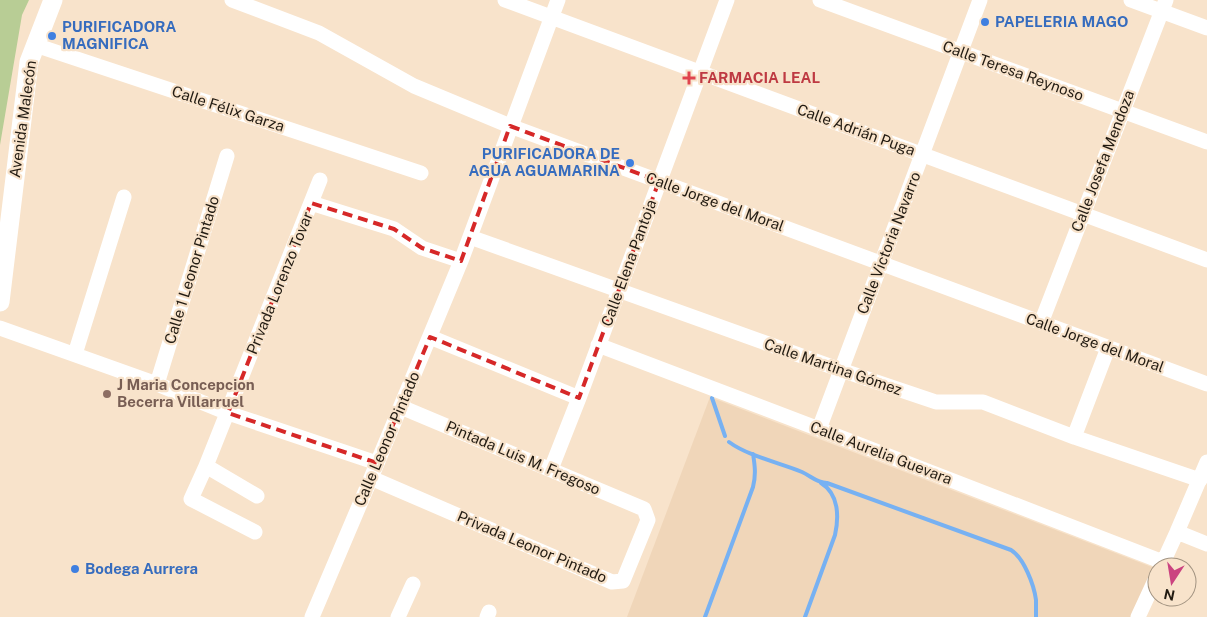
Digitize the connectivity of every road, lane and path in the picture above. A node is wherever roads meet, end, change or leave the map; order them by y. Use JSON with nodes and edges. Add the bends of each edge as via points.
{"nodes":[{"id":1,"x":53,"y":0,"type":"edge"},
{"id":2,"x":232,"y":0,"type":"edge"},
{"id":3,"x":505,"y":0,"type":"edge"},
{"id":4,"x":558,"y":0,"type":"edge"},
{"id":5,"x":727,"y":0,"type":"edge"},
{"id":6,"x":820,"y":0,"type":"edge"},
{"id":7,"x":980,"y":0,"type":"edge"},
{"id":8,"x":1131,"y":0,"type":"edge"},
{"id":9,"x":1164,"y":6,"type":"edge"},
{"id":10,"x":552,"y":17,"type":"junction"},
{"id":11,"x":1207,"y":28,"type":"edge"},
{"id":12,"x":35,"y":46,"type":"junction"},
{"id":13,"x":961,"y":52,"type":"junction"},
{"id":14,"x":700,"y":72,"type":"junction"},
{"id":15,"x":1123,"y":112,"type":"junction"},
{"id":16,"x":510,"y":126,"type":"junction"},
{"id":17,"x":1207,"y":142,"type":"edge"},
{"id":18,"x":922,"y":155,"type":"junction"},
{"id":19,"x":227,"y":156,"type":"dead end"},
{"id":20,"x":421,"y":173,"type":"dead end"},
{"id":21,"x":320,"y":180,"type":"dead end"},
{"id":22,"x":659,"y":181,"type":"junction"},
{"id":23,"x":124,"y":197,"type":"dead end"},
{"id":24,"x":311,"y":203,"type":"junction"},
{"id":25,"x":1083,"y":214,"type":"junction"},
{"id":26,"x":470,"y":238,"type":"junction"},
{"id":27,"x":461,"y":260,"type":"junction"},
{"id":28,"x":1207,"y":260,"type":"edge"},
{"id":29,"x":881,"y":264,"type":"junction"},
{"id":30,"x":618,"y":291,"type":"junction"},
{"id":31,"x":0,"y":302,"type":"edge"},
{"id":32,"x":1041,"y":323,"type":"junction"},
{"id":33,"x":0,"y":328,"type":"edge"},
{"id":34,"x":430,"y":337,"type":"junction"},
{"id":35,"x":598,"y":345,"type":"junction"},
{"id":36,"x":1108,"y":348,"type":"junction"},
{"id":37,"x":75,"y":354,"type":"junction"},
{"id":38,"x":841,"y":370,"type":"junction"},
{"id":39,"x":157,"y":384,"type":"junction"},
{"id":40,"x":1207,"y":384,"type":"edge"},
{"id":41,"x":579,"y":398,"type":"junction"},
{"id":42,"x":401,"y":406,"type":"junction"},
{"id":43,"x":228,"y":413,"type":"junction"},
{"id":44,"x":819,"y":429,"type":"junction"},
{"id":45,"x":1074,"y":437,"type":"junction"},
{"id":46,"x":1207,"y":462,"type":"edge"},
{"id":47,"x":378,"y":463,"type":"junction"},
{"id":48,"x":206,"y":466,"type":"junction"},
{"id":49,"x":551,"y":470,"type":"junction"},
{"id":50,"x":371,"y":478,"type":"junction"},
{"id":51,"x":1200,"y":480,"type":"junction"},
{"id":52,"x":257,"y":496,"type":"dead end"},
{"id":53,"x":644,"y":509,"type":"joint"},
{"id":54,"x":255,"y":532,"type":"dead end"},
{"id":55,"x":1178,"y":532,"type":"junction"},
{"id":56,"x":1207,"y":544,"type":"edge"},
{"id":57,"x":1166,"y":557,"type":"edge"},
{"id":58,"x":1147,"y":563,"type":"edge"},
{"id":59,"x":413,"y":584,"type":"dead end"},
{"id":60,"x":1147,"y":601,"type":"edge"},
{"id":61,"x":1141,"y":616,"type":"edge"},
{"id":62,"x":312,"y":617,"type":"edge"},
{"id":63,"x":398,"y":617,"type":"edge"}],
"edges":[{"from":1,"to":12,"type":"street","name":"Avenida Malecón"},
{"from":2,"to":16,"type":"street","name":"Calle Jorge del Moral","via":[[319,32],[414,86]]},
{"from":3,"to":10,"type":"street","name":"Calle Adrián Puga"},
{"from":4,"to":10,"type":"street","name":"Calle Leonor Pintado"},
{"from":5,"to":14,"type":"street","name":"Calle Elena Pantoja"},
{"from":6,"to":13,"type":"street","name":"Calle Teresa Reynoso"},
{"from":7,"to":13,"type":"street","name":"Calle Victoria Navarro"},
{"from":8,"to":9,"type":"street"},
{"from":9,"to":11,"type":"street"},
{"from":9,"to":15,"type":"street","name":"Calle Josefa Mendoza"},
{"from":10,"to":14,"type":"street","name":"Calle Adrián Puga"},
{"from":10,"to":16,"type":"street","name":"Calle Leonor Pintado"},
{"from":12,"to":20,"type":"street","name":"Calle Félix Garza"},
{"from":12,"to":31,"type":"street","name":"Avenida Malecón","via":[[29,62]]},
{"from":13,"to":15,"type":"street","name":"Calle Teresa Reynoso"},
{"from":13,"to":18,"type":"street","name":"Calle Victoria Navarro"},
{"from":14,"to":18,"type":"street","name":"Calle Adrián Puga"},
{"from":14,"to":22,"type":"street","name":"Calle Elena Pantoja"},
{"from":15,"to":17,"type":"street","name":"Calle Teresa Reynoso"},
{"from":15,"to":25,"type":"street","name":"Calle Josefa Mendoza"},
{"from":16,"to":22,"type":"street","name":"Calle Jorge del Moral"},
{"from":16,"to":26,"type":"street","name":"Calle Leonor Pintado"},
{"from":18,"to":25,"type":"street","name":"Calle Adrián Puga"},
{"from":18,"to":29,"type":"street","name":"Calle Victoria Navarro"},
{"from":19,"to":39,"type":"street","name":"Calle 1 Leonor Pintado"},
{"from":21,"to":24,"type":"street","name":"Privada Lorenzo Tovar"},
{"from":22,"to":29,"type":"street","name":"Calle Jorge del Moral"},
{"from":22,"to":30,"type":"street","name":"Calle Elena Pantoja"},
{"from":23,"to":37,"type":"street"},
{"from":24,"to":27,"type":"street","via":[[394,229],[422,248]]},
{"from":24,"to":43,"type":"street","name":"Privada Lorenzo Tovar"},
{"from":25,"to":28,"type":"street","name":"Calle Adrián Puga"},
{"from":25,"to":32,"type":"street","name":"Calle Josefa Mendoza"},
{"from":26,"to":27,"type":"street","name":"Calle Leonor Pintado"},
{"from":26,"to":30,"type":"street","name":"Calle Martina Gómez"},
{"from":27,"to":34,"type":"street","name":"Calle Leonor Pintado"},
{"from":29,"to":32,"type":"street","name":"Calle Jorge del Moral"},
{"from":29,"to":38,"type":"street","name":"Calle Victoria Navarro"},
{"from":30,"to":35,"type":"street","name":"Calle Elena Pantoja"},
{"from":30,"to":38,"type":"street","name":"Calle Martina Gómez"},
{"from":32,"to":36,"type":"street","name":"Calle Jorge del Moral"},
{"from":33,"to":37,"type":"street"},
{"from":34,"to":41,"type":"street"},
{"from":34,"to":42,"type":"street","name":"Calle Leonor Pintado"},
{"from":35,"to":41,"type":"street","name":"Calle Elena Pantoja"},
{"from":35,"to":44,"type":"street","name":"Calle Aurelia Guevara"},
{"from":36,"to":40,"type":"street","name":"Calle Jorge del Moral"},
{"from":36,"to":45,"type":"street"},
{"from":37,"to":39,"type":"street"},
{"from":38,"to":44,"type":"street","name":"Calle Victoria Navarro"},
{"from":38,"to":45,"type":"street","name":"Calle Martina Gómez","via":[[936,402],[983,402]]},
{"from":39,"to":43,"type":"street"},
{"from":41,"to":49,"type":"street","name":"Calle Elena Pantoja"},
{"from":42,"to":47,"type":"street","name":"Calle Leonor Pintado"},
{"from":42,"to":49,"type":"street","name":"Pintada Luis M. Fregoso"},
{"from":43,"to":47,"type":"street"},
{"from":43,"to":48,"type":"street","name":"Privada Lorenzo Tovar"},
{"from":44,"to":58,"type":"street","name":"Calle Aurelia Guevara"},
{"from":45,"to":51,"type":"street","name":"Calle Martina Gómez"},
{"from":46,"to":51,"type":"street"},
{"from":47,"to":50,"type":"street","name":"Calle Leonor Pintado"},
{"from":48,"to":52,"type":"street"},
{"from":48,"to":54,"type":"street","name":"Privada Lorenzo Tovar","via":[[191,499]]},
{"from":49,"to":53,"type":"street","name":"Pintada Luis M. Fregoso"},
{"from":50,"to":53,"type":"street","name":"Privada Leonor Pintado","via":[[612,582],[622,581],[648,520]]},
{"from":50,"to":62,"type":"street","name":"Calle Leonor Pintado"},
{"from":51,"to":55,"type":"street"},
{"from":55,"to":56,"type":"street"},
{"from":55,"to":57,"type":"street"},
{"from":59,"to":63,"type":"street"},
{"from":60,"to":61,"type":"street"}]}
